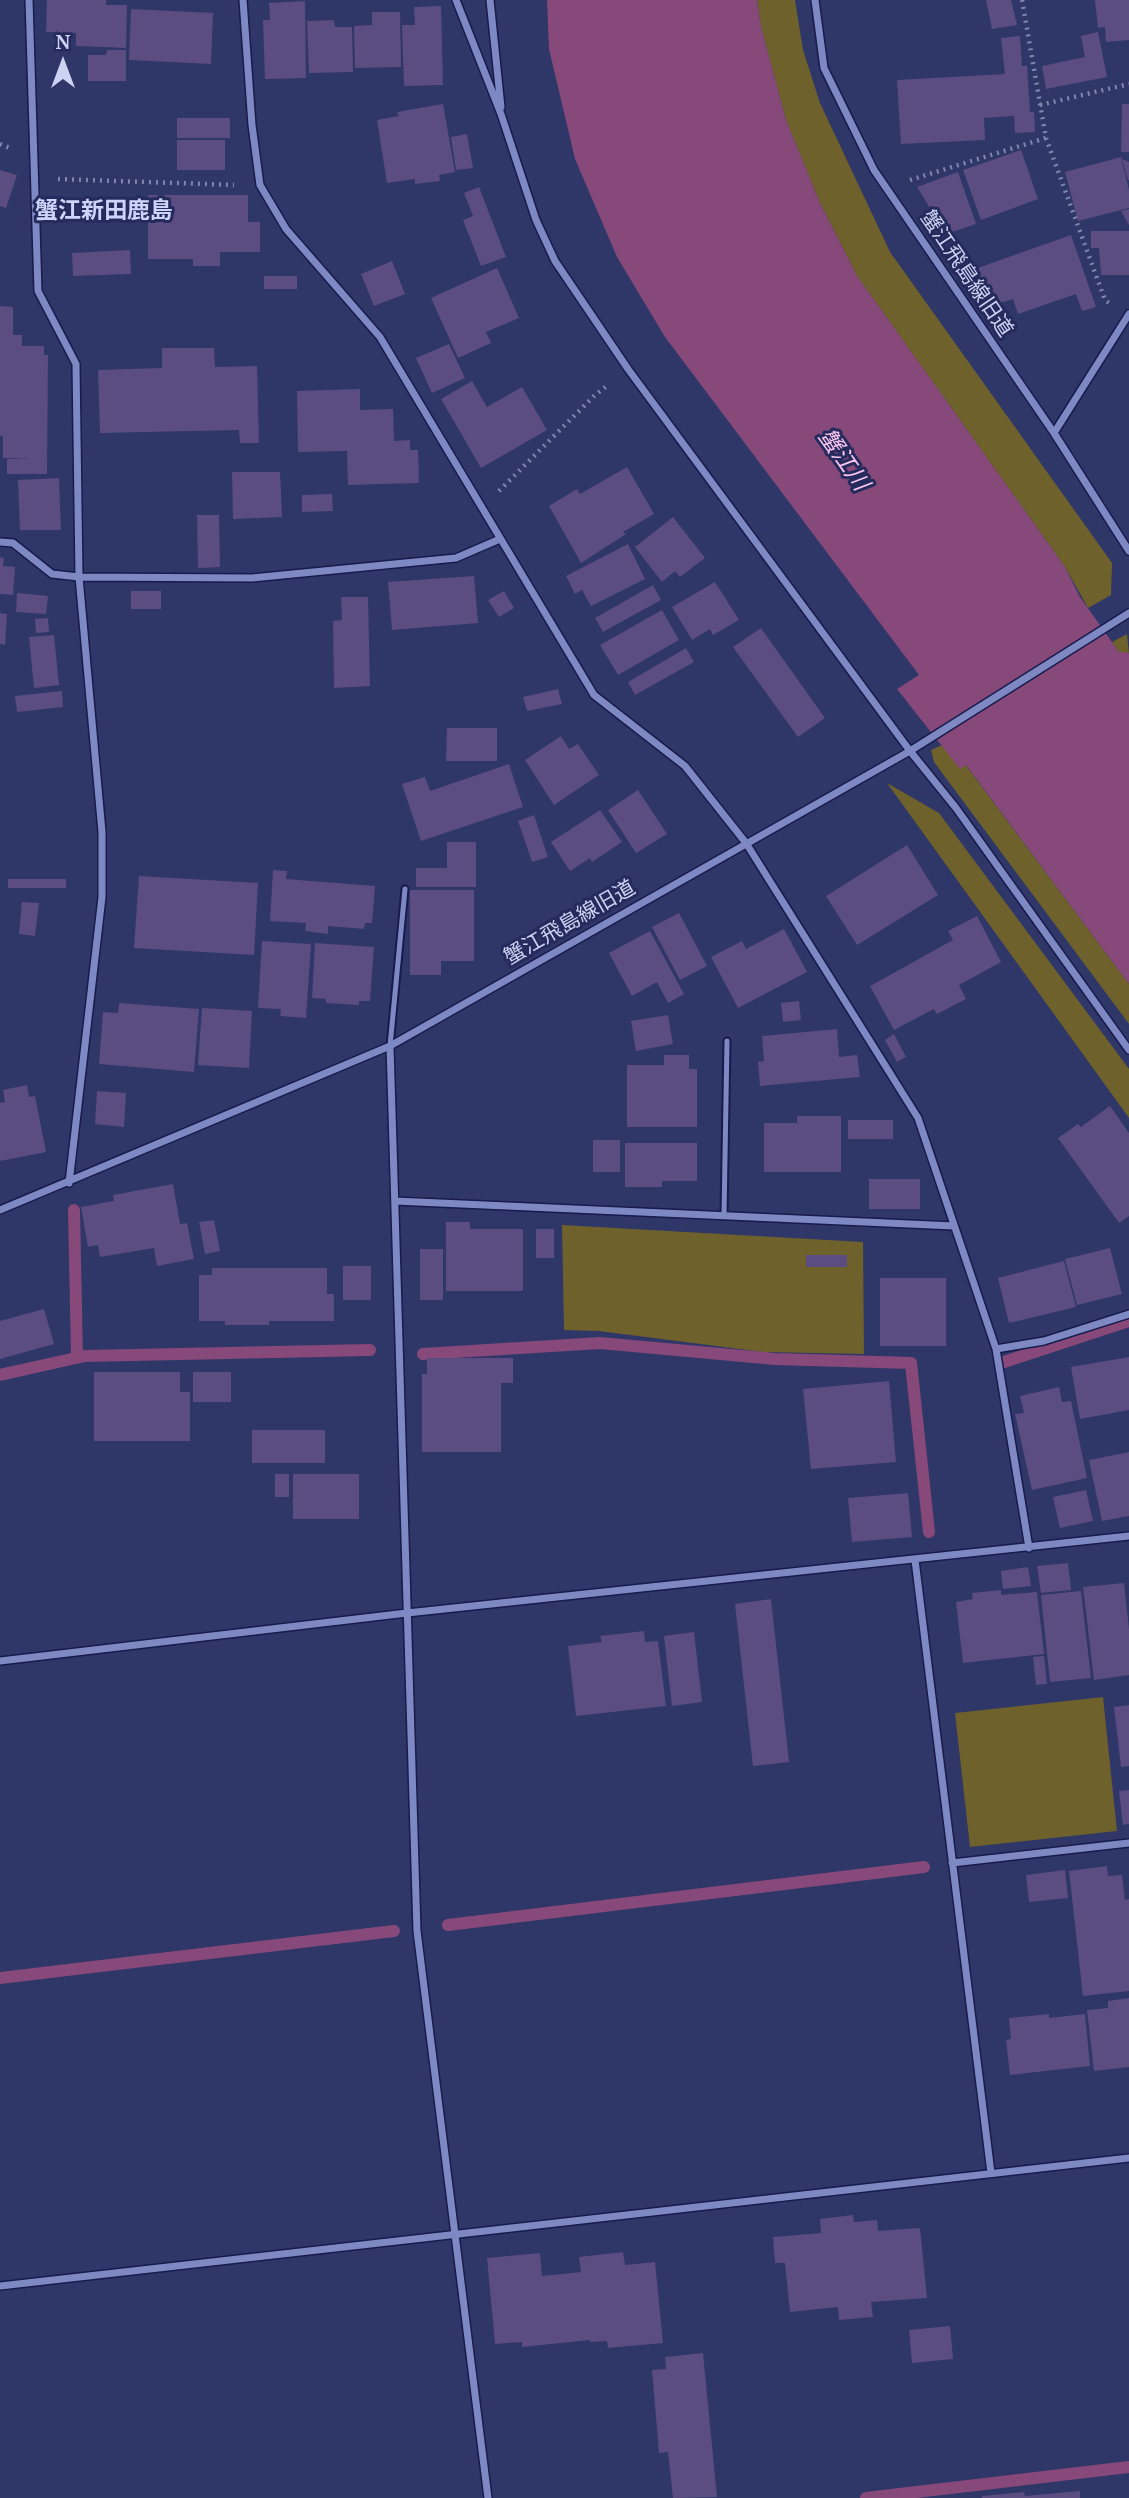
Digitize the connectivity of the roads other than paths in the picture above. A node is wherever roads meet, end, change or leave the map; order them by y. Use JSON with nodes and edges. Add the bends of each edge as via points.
{"nodes":[{"id":1,"x":30,"y":0,"type":"edge"},
{"id":2,"x":243,"y":0,"type":"edge"},
{"id":3,"x":456,"y":0,"type":"edge"},
{"id":4,"x":490,"y":0,"type":"edge"},
{"id":5,"x":815,"y":0,"type":"edge"},
{"id":6,"x":501,"y":114,"type":"junction"},
{"id":7,"x":1128,"y":317,"type":"edge"},
{"id":8,"x":1054,"y":433,"type":"junction"},
{"id":9,"x":500,"y":539,"type":"junction"},
{"id":10,"x":0,"y":542,"type":"edge"},
{"id":11,"x":1129,"y":550,"type":"edge"},
{"id":12,"x":79,"y":577,"type":"junction"},
{"id":13,"x":1125,"y":615,"type":"edge"},
{"id":14,"x":910,"y":751,"type":"junction"},
{"id":15,"x":746,"y":843,"type":"junction"},
{"id":16,"x":405,"y":889,"type":"dead end"},
{"id":17,"x":727,"y":1041,"type":"dead end"},
{"id":18,"x":390,"y":1046,"type":"junction"},
{"id":19,"x":1129,"y":1050,"type":"edge"},
{"id":20,"x":69,"y":1183,"type":"junction"},
{"id":21,"x":395,"y":1201,"type":"junction"},
{"id":22,"x":0,"y":1210,"type":"edge"},
{"id":23,"x":724,"y":1216,"type":"junction"},
{"id":24,"x":954,"y":1226,"type":"junction"},
{"id":25,"x":1129,"y":1314,"type":"edge"},
{"id":26,"x":996,"y":1349,"type":"junction"},
{"id":27,"x":1129,"y":1536,"type":"edge"},
{"id":28,"x":1030,"y":1548,"type":"junction"},
{"id":29,"x":915,"y":1560,"type":"junction"},
{"id":30,"x":408,"y":1613,"type":"junction"},
{"id":31,"x":0,"y":1661,"type":"edge"},
{"id":32,"x":1129,"y":1843,"type":"edge"},
{"id":33,"x":952,"y":1863,"type":"junction"},
{"id":34,"x":1129,"y":2158,"type":"edge"},
{"id":35,"x":991,"y":2173,"type":"junction"},
{"id":36,"x":455,"y":2235,"type":"junction"},
{"id":37,"x":0,"y":2286,"type":"edge"},
{"id":38,"x":488,"y":2498,"type":"edge"}],
"edges":[{"from":1,"to":12,"type":"street","via":[[38,291],[76,364]]},
{"from":2,"to":9,"type":"street","via":[[260,186],[286,229],[380,337]]},
{"from":3,"to":6,"type":"street"},
{"from":4,"to":6,"type":"street"},
{"from":5,"to":8,"type":"street","name":"蟹江飛島線旧道","via":[[824,68],[874,170]]},
{"from":6,"to":14,"type":"street","via":[[536,220],[555,261],[628,369]]},
{"from":7,"to":8,"type":"street"},
{"from":8,"to":11,"type":"street","name":"蟹江飛島線旧道"},
{"from":9,"to":12,"type":"street","via":[[456,558],[252,578]]},
{"from":9,"to":15,"type":"street","via":[[594,695],[685,766]]},
{"from":10,"to":12,"type":"street","via":[[13,543],[52,574]]},
{"from":12,"to":20,"type":"street","via":[[102,832],[102,897]]},
{"from":13,"to":14,"type":"street","name":"蟹江飛島線旧道"},
{"from":14,"to":15,"type":"street","name":"蟹江飛島線旧道"},
{"from":14,"to":19,"type":"street"},
{"from":15,"to":18,"type":"street","name":"蟹江飛島線旧道"},
{"from":15,"to":24,"type":"street","via":[[918,1118]]},
{"from":16,"to":18,"type":"lane"},
{"from":17,"to":23,"type":"lane"},
{"from":18,"to":20,"type":"street","name":"蟹江飛島線旧道"},
{"from":18,"to":21,"type":"street"},
{"from":20,"to":22,"type":"street","name":"蟹江飛島線旧道"},
{"from":21,"to":23,"type":"street"},
{"from":21,"to":30,"type":"street"},
{"from":23,"to":24,"type":"street"},
{"from":24,"to":26,"type":"street"},
{"from":25,"to":26,"type":"street","via":[[1044,1341]]},
{"from":26,"to":28,"type":"street"},
{"from":27,"to":28,"type":"street"},
{"from":28,"to":29,"type":"street"},
{"from":29,"to":30,"type":"street"},
{"from":29,"to":33,"type":"street"},
{"from":30,"to":31,"type":"street"},
{"from":30,"to":36,"type":"street","via":[[417,1931]]},
{"from":32,"to":33,"type":"street"},
{"from":33,"to":35,"type":"street"},
{"from":34,"to":35,"type":"street"},
{"from":35,"to":36,"type":"street"},
{"from":36,"to":37,"type":"street"},
{"from":36,"to":38,"type":"street"}]}
